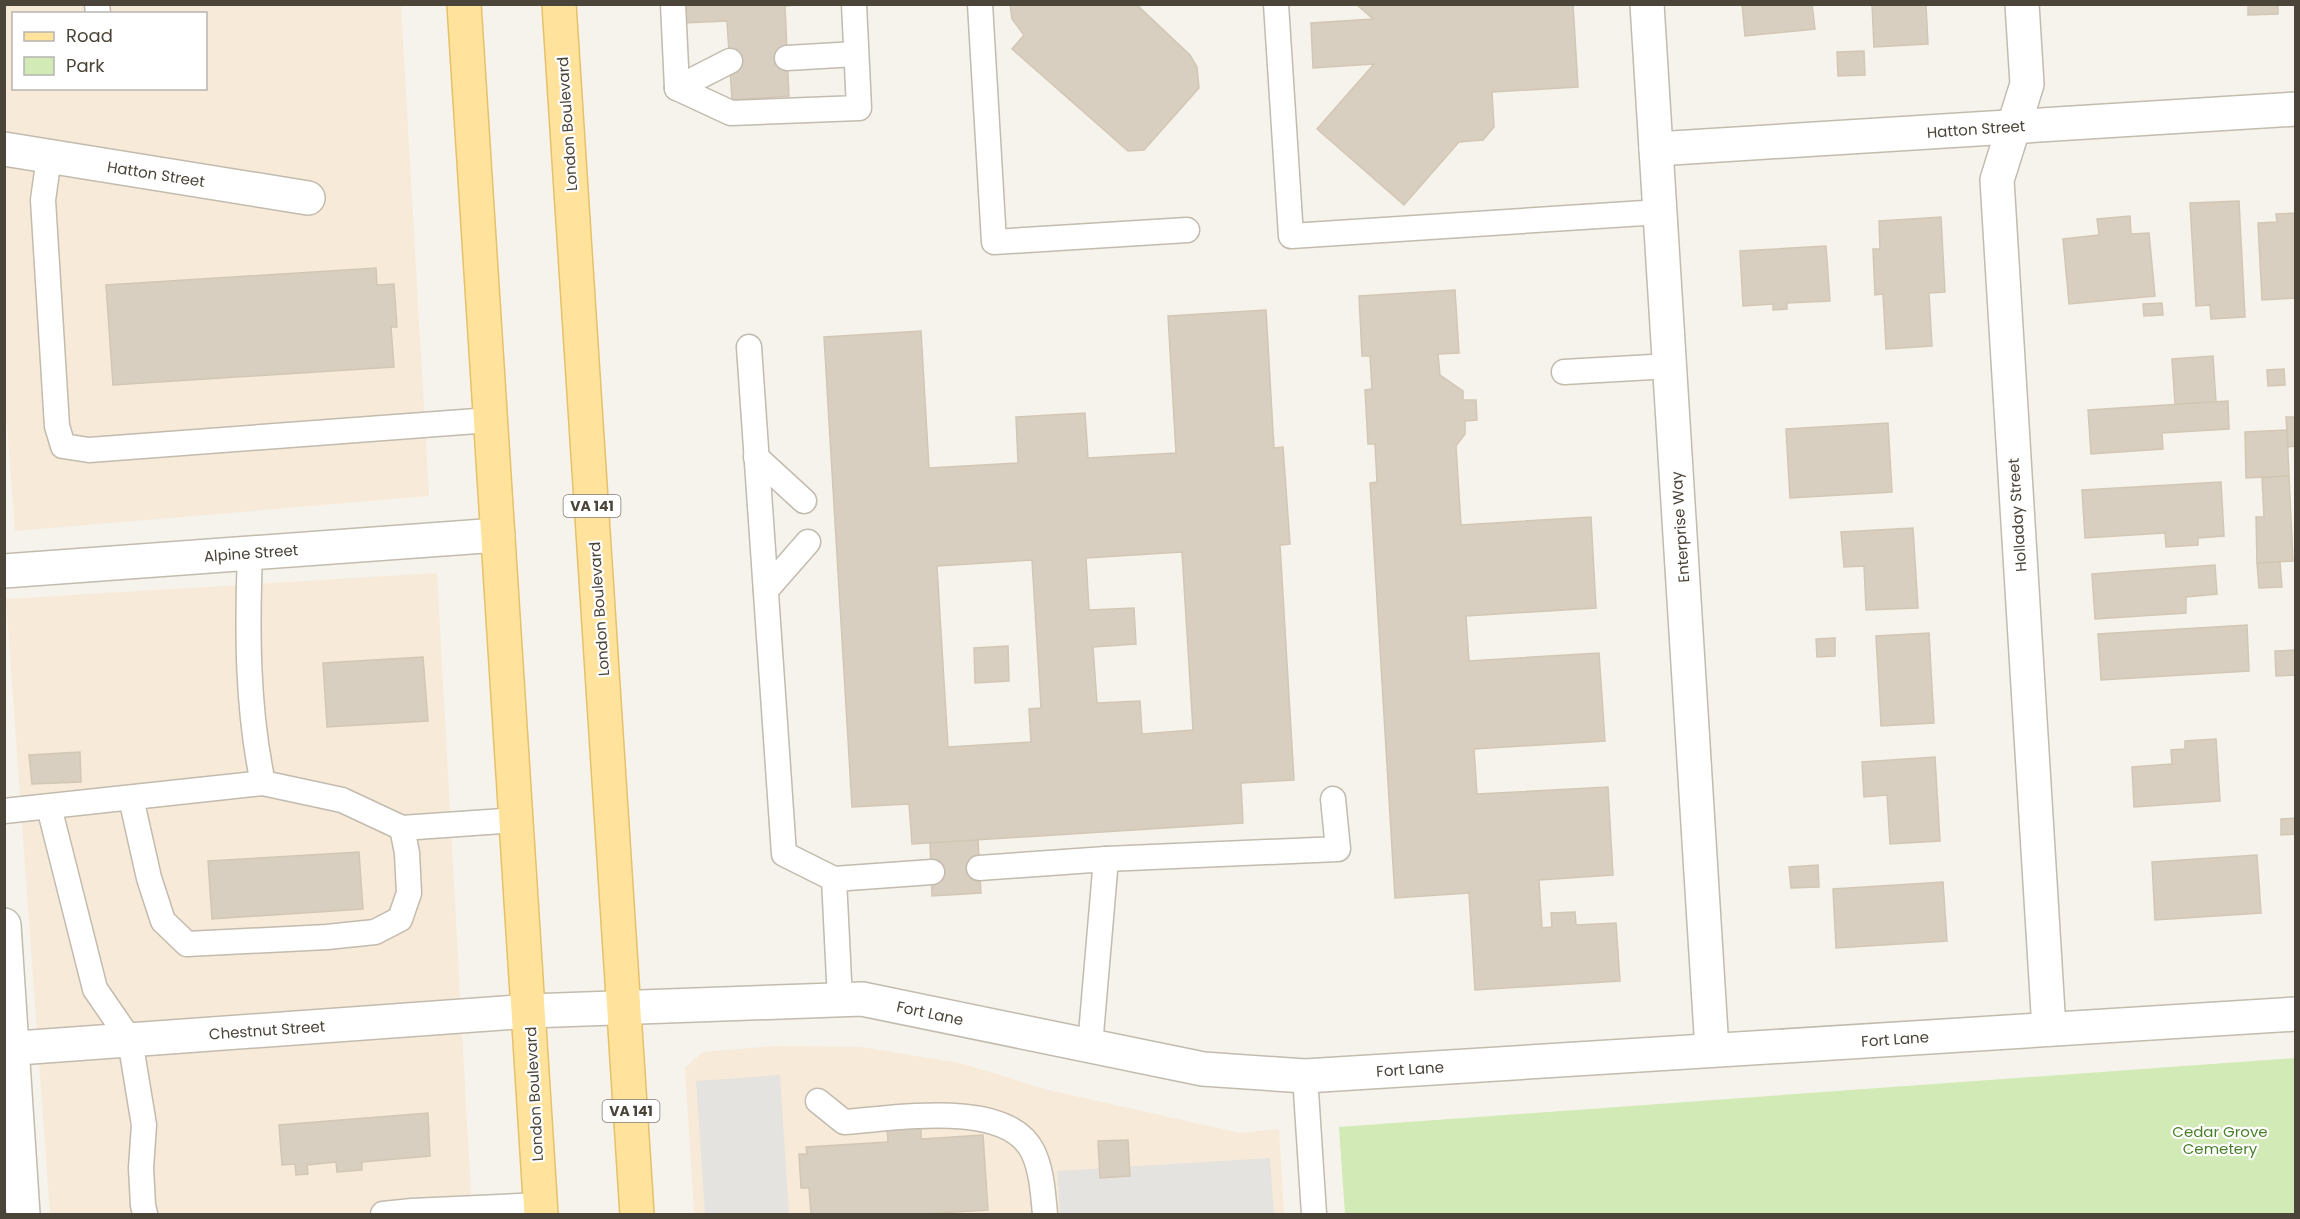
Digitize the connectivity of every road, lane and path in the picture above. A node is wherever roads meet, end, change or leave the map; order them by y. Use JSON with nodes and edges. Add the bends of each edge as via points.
{"nodes":[{"id":1,"x":464,"y":4,"type":"edge"},
{"id":2,"x":559,"y":4,"type":"edge"},
{"id":3,"x":673,"y":4,"type":"edge"},
{"id":4,"x":854,"y":4,"type":"edge"},
{"id":5,"x":980,"y":4,"type":"edge"},
{"id":6,"x":1276,"y":4,"type":"edge"},
{"id":7,"x":1647,"y":4,"type":"edge"},
{"id":8,"x":2022,"y":4,"type":"edge"},
{"id":9,"x":856,"y":54,"type":"junction"},
{"id":10,"x":787,"y":58,"type":"dead end"},
{"id":11,"x":730,"y":61,"type":"dead end"},
{"id":12,"x":677,"y":88,"type":"junction"},
{"id":13,"x":2295,"y":109,"type":"edge"},
{"id":14,"x":2014,"y":127,"type":"junction"},
{"id":15,"x":4,"y":149,"type":"edge"},
{"id":16,"x":1656,"y":149,"type":"junction"},
{"id":17,"x":49,"y":157,"type":"junction"},
{"id":18,"x":308,"y":198,"type":"dead end"},
{"id":19,"x":1660,"y":212,"type":"junction"},
{"id":20,"x":1187,"y":230,"type":"dead end"},
{"id":21,"x":749,"y":347,"type":"dead end"},
{"id":22,"x":1670,"y":366,"type":"junction"},
{"id":23,"x":1564,"y":372,"type":"dead end"},
{"id":24,"x":490,"y":420,"type":"junction"},
{"id":25,"x":756,"y":457,"type":"junction"},
{"id":26,"x":804,"y":501,"type":"dead end"},
{"id":27,"x":498,"y":535,"type":"junction"},
{"id":28,"x":808,"y":542,"type":"dead end"},
{"id":29,"x":250,"y":553,"type":"junction"},
{"id":30,"x":4,"y":571,"type":"edge"},
{"id":31,"x":766,"y":590,"type":"junction"},
{"id":32,"x":263,"y":783,"type":"junction"},
{"id":33,"x":131,"y":798,"type":"junction"},
{"id":34,"x":1333,"y":800,"type":"dead end"},
{"id":35,"x":49,"y":807,"type":"junction"},
{"id":36,"x":4,"y":811,"type":"edge"},
{"id":37,"x":517,"y":820,"type":"junction"},
{"id":38,"x":402,"y":828,"type":"junction"},
{"id":39,"x":1106,"y":859,"type":"junction"},
{"id":40,"x":979,"y":868,"type":"dead end"},
{"id":41,"x":932,"y":872,"type":"dead end"},
{"id":42,"x":834,"y":879,"type":"junction"},
{"id":43,"x":4,"y":925,"type":"edge"},
{"id":44,"x":840,"y":1000,"type":"junction"},
{"id":45,"x":625,"y":1007,"type":"junction"},
{"id":46,"x":530,"y":1011,"type":"junction"},
{"id":47,"x":2295,"y":1014,"type":"edge"},
{"id":48,"x":2049,"y":1029,"type":"junction"},
{"id":49,"x":130,"y":1040,"type":"junction"},
{"id":50,"x":1090,"y":1046,"type":"junction"},
{"id":51,"x":8,"y":1049,"type":"edge"},
{"id":52,"x":1712,"y":1050,"type":"junction"},
{"id":53,"x":1305,"y":1076,"type":"junction"},
{"id":54,"x":818,"y":1101,"type":"dead end"},
{"id":55,"x":541,"y":1210,"type":"edge"},
{"id":56,"x":23,"y":1215,"type":"edge"},
{"id":57,"x":145,"y":1215,"type":"edge"},
{"id":58,"x":383,"y":1215,"type":"edge"},
{"id":59,"x":637,"y":1215,"type":"edge"},
{"id":60,"x":1045,"y":1215,"type":"edge"},
{"id":61,"x":1314,"y":1215,"type":"edge"}],
"edges":[{"from":1,"to":24,"type":"main road","name":"London Boulevard"},
{"from":2,"to":45,"type":"main road","name":"London Boulevard","number":"VA 141"},
{"from":3,"to":12,"type":"lane"},
{"from":4,"to":9,"type":"lane"},
{"from":5,"to":20,"type":"lane","via":[[994,242]]},
{"from":6,"to":19,"type":"lane","via":[[1291,236]]},
{"from":7,"to":16,"type":"street","name":"Enterprise Way"},
{"from":8,"to":14,"type":"street","name":"Holladay Street","via":[[2027,84]]},
{"from":9,"to":10,"type":"lane"},
{"from":9,"to":12,"type":"lane","via":[[859,108],[731,113]]},
{"from":11,"to":12,"type":"lane"},
{"from":13,"to":14,"type":"street","name":"Hatton Street"},
{"from":14,"to":16,"type":"street","name":"Hatton Street"},
{"from":14,"to":48,"type":"street","name":"Holladay Street","via":[[1996,180]]},
{"from":15,"to":17,"type":"street","name":"Hatton Street"},
{"from":16,"to":19,"type":"street","name":"Enterprise Way"},
{"from":17,"to":18,"type":"street","name":"Hatton Street"},
{"from":17,"to":24,"type":"lane","via":[[43,200],[57,426],[63,446],[89,450]]},
{"from":19,"to":22,"type":"street","name":"Enterprise Way"},
{"from":21,"to":25,"type":"lane"},
{"from":22,"to":23,"type":"lane"},
{"from":22,"to":52,"type":"street","name":"Enterprise Way"},
{"from":24,"to":27,"type":"main road","name":"London Boulevard"},
{"from":25,"to":26,"type":"lane"},
{"from":25,"to":31,"type":"lane"},
{"from":27,"to":29,"type":"street","name":"Alpine Street"},
{"from":27,"to":37,"type":"main road","name":"London Boulevard"},
{"from":28,"to":31,"type":"lane"},
{"from":29,"to":30,"type":"street","name":"Alpine Street"},
{"from":29,"to":32,"type":"lane","via":[[247,628],[255,749]]},
{"from":31,"to":42,"type":"lane","via":[[784,854]]},
{"from":32,"to":33,"type":"lane"},
{"from":32,"to":38,"type":"lane","via":[[342,800]]},
{"from":33,"to":35,"type":"lane"},
{"from":33,"to":38,"type":"lane","via":[[163,921],[187,944],[375,932],[400,919],[409,893]]},
{"from":34,"to":39,"type":"lane","via":[[1338,849]]},
{"from":35,"to":36,"type":"lane"},
{"from":35,"to":49,"type":"lane","via":[[95,989]]},
{"from":37,"to":38,"type":"lane"},
{"from":37,"to":46,"type":"main road","name":"London Boulevard"},
{"from":39,"to":40,"type":"lane"},
{"from":39,"to":50,"type":"lane"},
{"from":41,"to":42,"type":"lane"},
{"from":42,"to":44,"type":"lane"},
{"from":43,"to":51,"type":"street"},
{"from":44,"to":45,"type":"street","name":"Fort Lane"},
{"from":44,"to":50,"type":"street","name":"Fort Lane","via":[[862,999]]},
{"from":45,"to":46,"type":"street","name":"Fort Lane"},
{"from":45,"to":59,"type":"main road","name":"London Boulevard","number":"VA 141"},
{"from":46,"to":49,"type":"street","name":"Chestnut Street"},
{"from":46,"to":55,"type":"main road","name":"London Boulevard"},
{"from":47,"to":48,"type":"street","name":"Fort Lane"},
{"from":48,"to":52,"type":"street","name":"Fort Lane"},
{"from":49,"to":51,"type":"street","name":"Chestnut Street"},
{"from":49,"to":57,"type":"lane","via":[[144,1125],[141,1168]]},
{"from":50,"to":53,"type":"street","name":"Fort Lane","via":[[1203,1069]]},
{"from":51,"to":56,"type":"street"},
{"from":52,"to":53,"type":"street","name":"Fort Lane"},
{"from":53,"to":61,"type":"lane"},
{"from":54,"to":60,"type":"lane","via":[[844,1122],[973,1116],[1019,1133],[1033,1151],[1040,1171]]},
{"from":55,"to":58,"type":"lane","via":[[412,1211]]}]}
